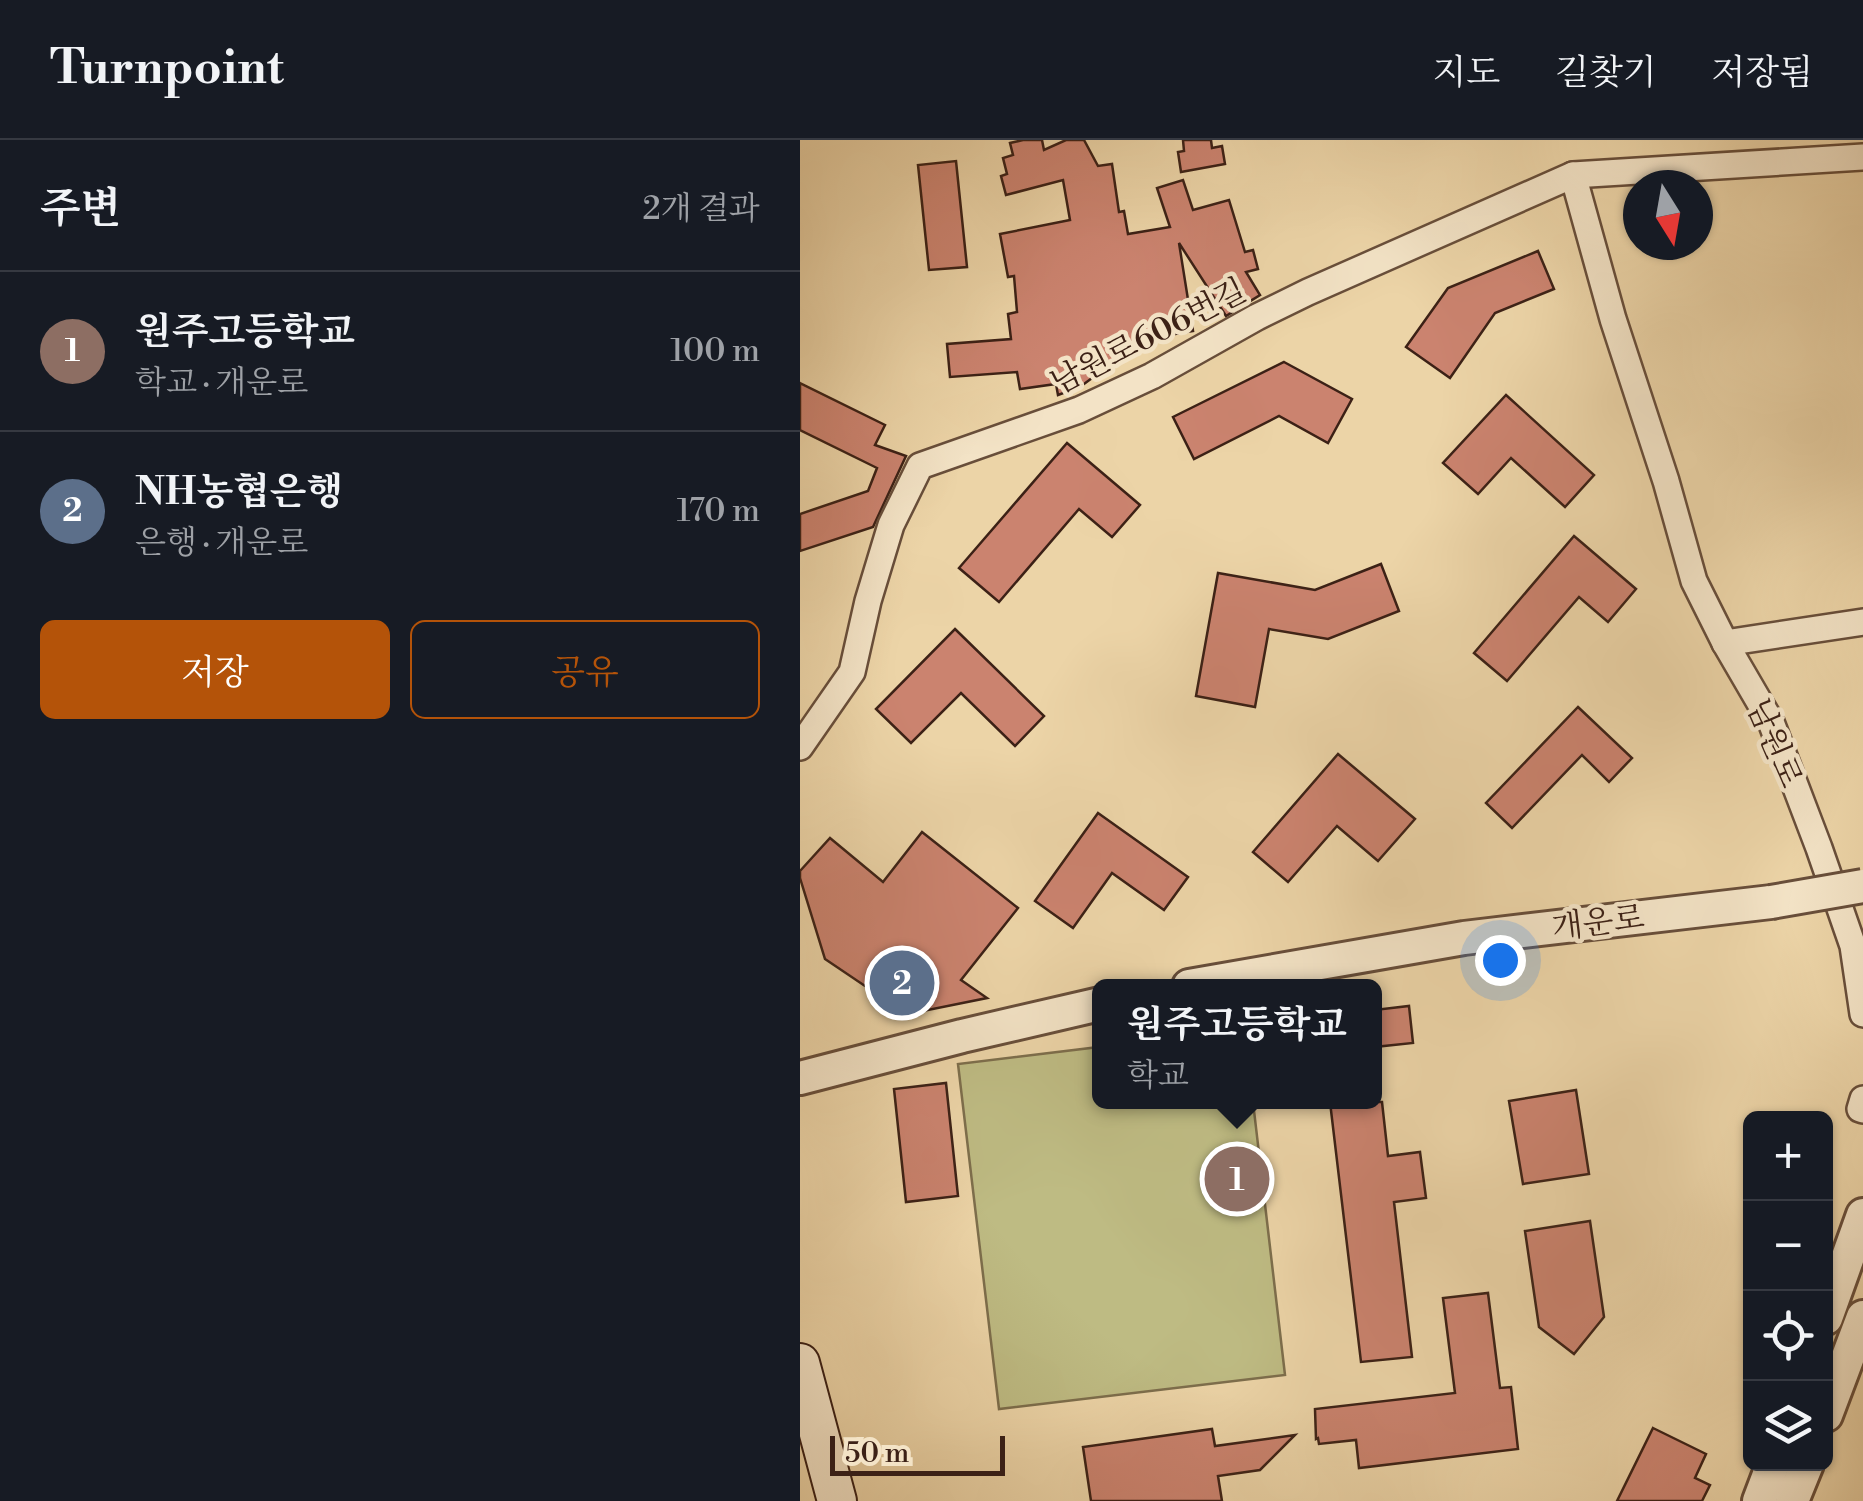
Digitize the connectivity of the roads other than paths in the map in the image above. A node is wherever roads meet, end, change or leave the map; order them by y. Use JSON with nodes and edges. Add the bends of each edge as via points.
{"nodes":[{"id":1,"x":1863,"y":157,"type":"edge"},
{"id":2,"x":1573,"y":175,"type":"junction"},
{"id":3,"x":1863,"y":622,"type":"edge"},
{"id":4,"x":1725,"y":643,"type":"junction"},
{"id":5,"x":800,"y":748,"type":"edge"},
{"id":6,"x":1863,"y":886,"type":"edge"},
{"id":7,"x":1229,"y":979,"type":"edge"},
{"id":8,"x":1092,"y":1006,"type":"edge"},
{"id":9,"x":1863,"y":1014,"type":"edge"},
{"id":10,"x":800,"y":1078,"type":"edge"},
{"id":11,"x":1863,"y":1099,"type":"edge"},
{"id":12,"x":1863,"y":1110,"type":"edge"},
{"id":13,"x":1863,"y":1216,"type":"edge"},
{"id":14,"x":1833,"y":1299,"type":"edge"},
{"id":15,"x":1863,"y":1317,"type":"edge"},
{"id":16,"x":800,"y":1363,"type":"edge"},
{"id":17,"x":1833,"y":1396,"type":"edge"},
{"id":18,"x":1770,"y":1471,"type":"edge"},
{"id":19,"x":1804,"y":1471,"type":"edge"},
{"id":20,"x":837,"y":1501,"type":"edge"},
{"id":21,"x":1759,"y":1501,"type":"edge"},
{"id":22,"x":1792,"y":1501,"type":"edge"}],
"edges":[{"from":1,"to":2,"type":"street","name":"남원로606번길"},
{"from":2,"to":4,"type":"street","name":"남원로","via":[[1694,581]]},
{"from":2,"to":5,"type":"street","name":"남원로606번길","via":[[1308,292],[1079,410],[920,466],[891,525],[852,672]]},
{"from":3,"to":4,"type":"street"},
{"from":4,"to":9,"type":"street","name":"남원로","via":[[1771,722],[1819,848],[1853,946]]},
{"from":6,"to":7,"type":"street","name":"개운로","bridge":true,"via":[[1464,938]]},
{"from":8,"to":10,"type":"street"},
{"from":11,"to":12,"type":"street"},
{"from":13,"to":14,"type":"street"},
{"from":15,"to":17,"type":"street"},
{"from":16,"to":20,"type":"main road"},
{"from":18,"to":21,"type":"street"},
{"from":19,"to":22,"type":"street"}]}
